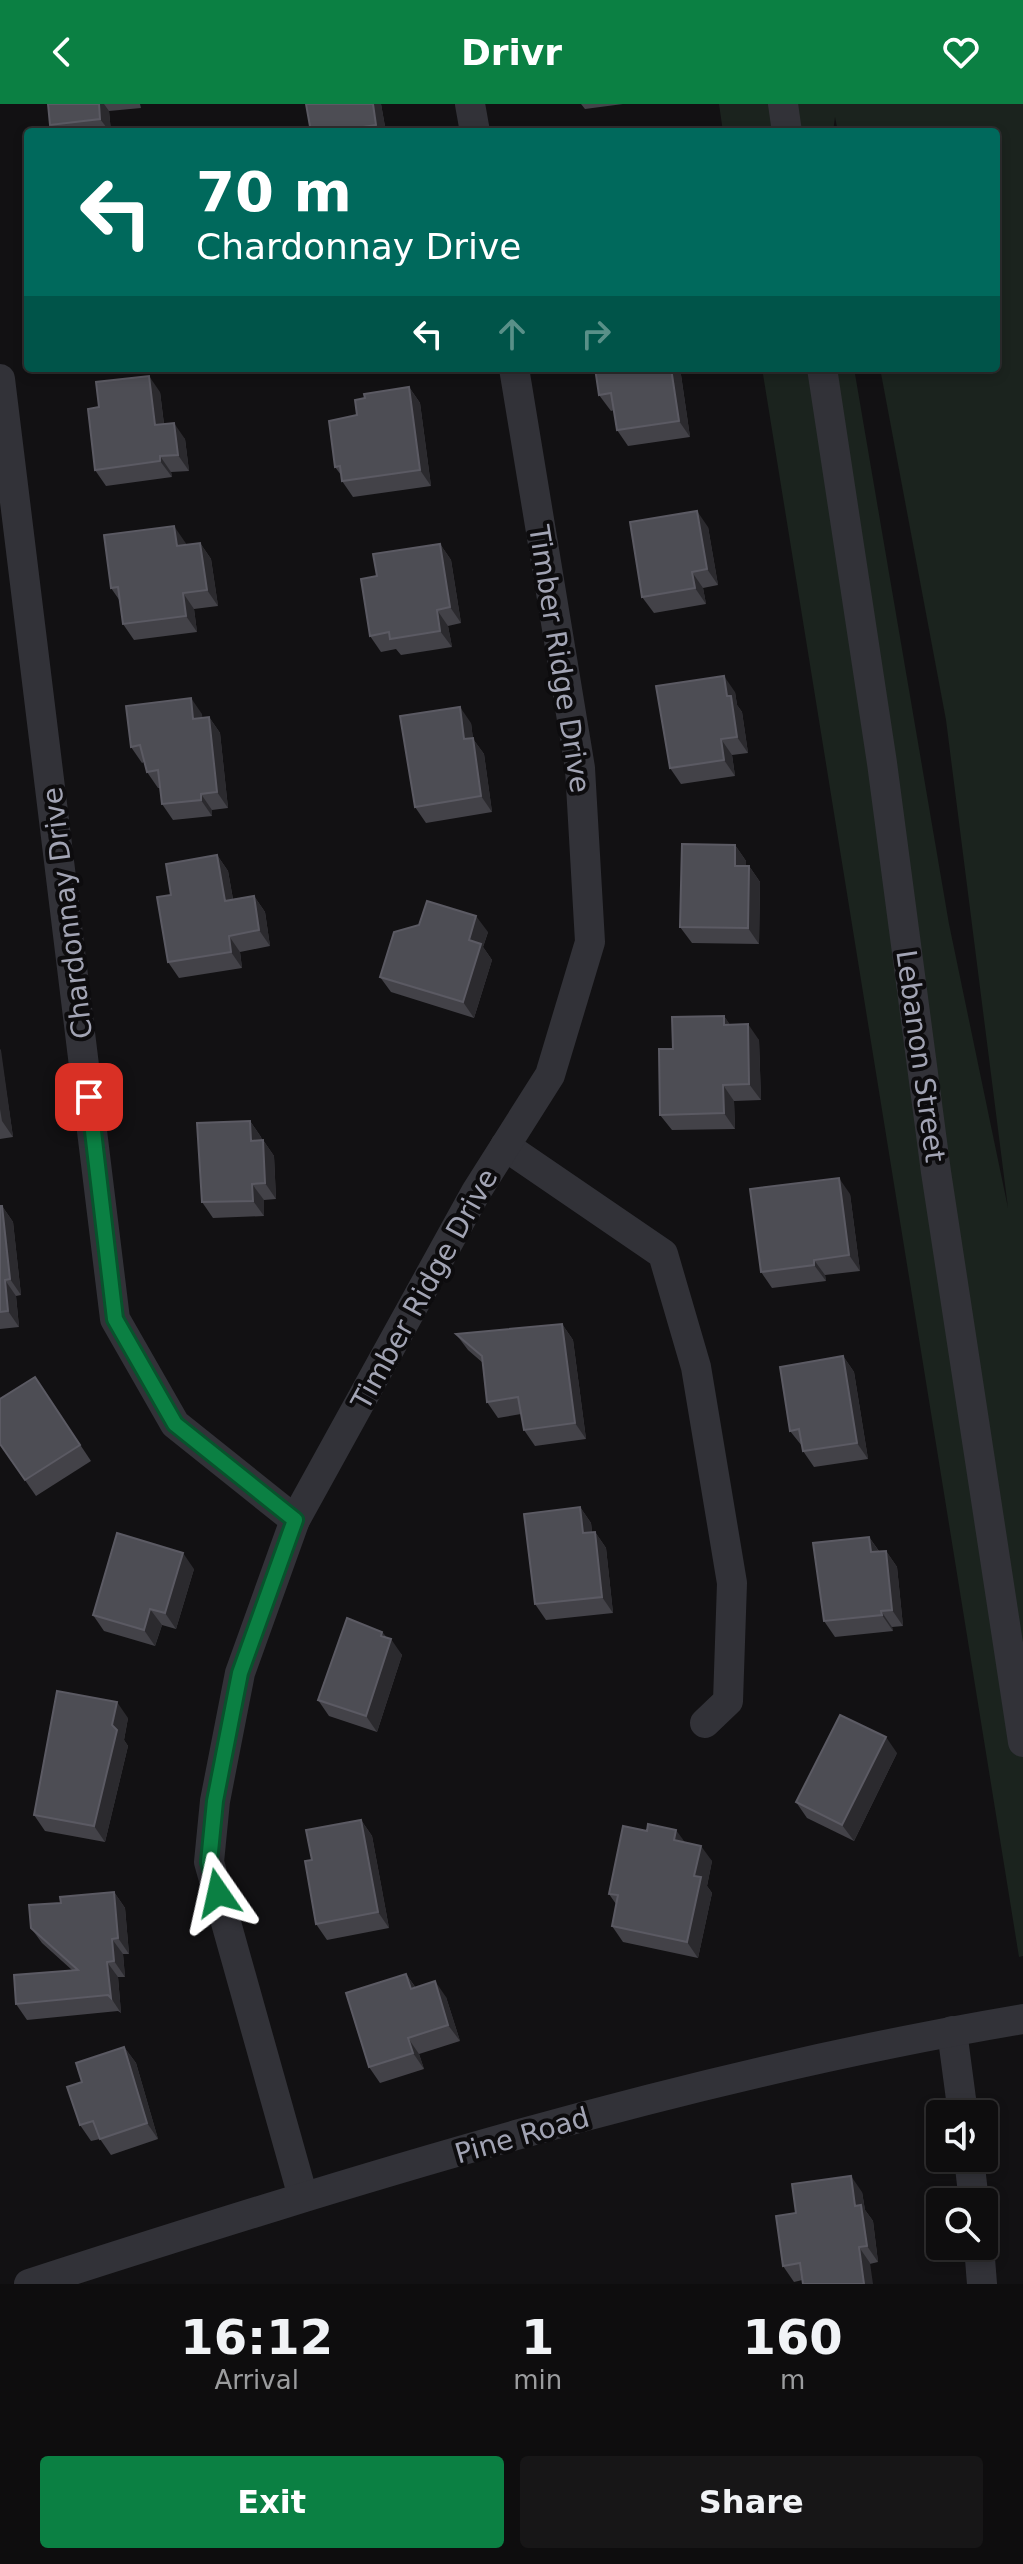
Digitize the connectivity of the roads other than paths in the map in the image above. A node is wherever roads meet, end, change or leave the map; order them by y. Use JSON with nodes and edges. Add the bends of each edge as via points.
{"nodes":[{"id":1,"x":470,"y":104,"type":"edge"},
{"id":2,"x":783,"y":104,"type":"edge"},
{"id":3,"x":474,"y":128,"type":"edge"},
{"id":4,"x":786,"y":128,"type":"edge"},
{"id":5,"x":515,"y":372,"type":"edge"},
{"id":6,"x":823,"y":372,"type":"edge"},
{"id":7,"x":0,"y":379,"type":"edge"},
{"id":8,"x":505,"y":1146,"type":"junction"},
{"id":9,"x":295,"y":1520,"type":"junction"},
{"id":10,"x":705,"y":1723,"type":"dead end"},
{"id":11,"x":1023,"y":1742,"type":"edge"},
{"id":12,"x":1023,"y":2019,"type":"edge"},
{"id":13,"x":952,"y":2031,"type":"junction"},
{"id":14,"x":961,"y":2100,"type":"edge"},
{"id":15,"x":303,"y":2197,"type":"junction"},
{"id":16,"x":980,"y":2260,"type":"edge"},
{"id":17,"x":29,"y":2284,"type":"edge"},
{"id":18,"x":982,"y":2284,"type":"edge"}],
"edges":[{"from":1,"to":3,"type":"street"},
{"from":2,"to":4,"type":"street"},
{"from":5,"to":8,"type":"street","name":"Timber Ridge Drive","via":[[580,768],[590,942],[550,1075]]},
{"from":6,"to":11,"type":"street","name":"Lebanon Street"},
{"from":7,"to":9,"type":"street","name":"Chardonnay Drive","via":[[115,1319],[175,1424]]},
{"from":8,"to":9,"type":"street","name":"Timber Ridge Drive"},
{"from":8,"to":10,"type":"street","via":[[663,1254],[696,1367],[732,1583],[728,1701]]},
{"from":9,"to":15,"type":"street","name":"Timber Ridge Drive","via":[[240,1673],[209,1862]]},
{"from":12,"to":13,"type":"street","name":"Pine Road"},
{"from":13,"to":14,"type":"street"},
{"from":13,"to":15,"type":"street","name":"Pine Road","via":[[765,2069]]},
{"from":15,"to":17,"type":"street","name":"Pine Road"},
{"from":16,"to":18,"type":"street"}]}
